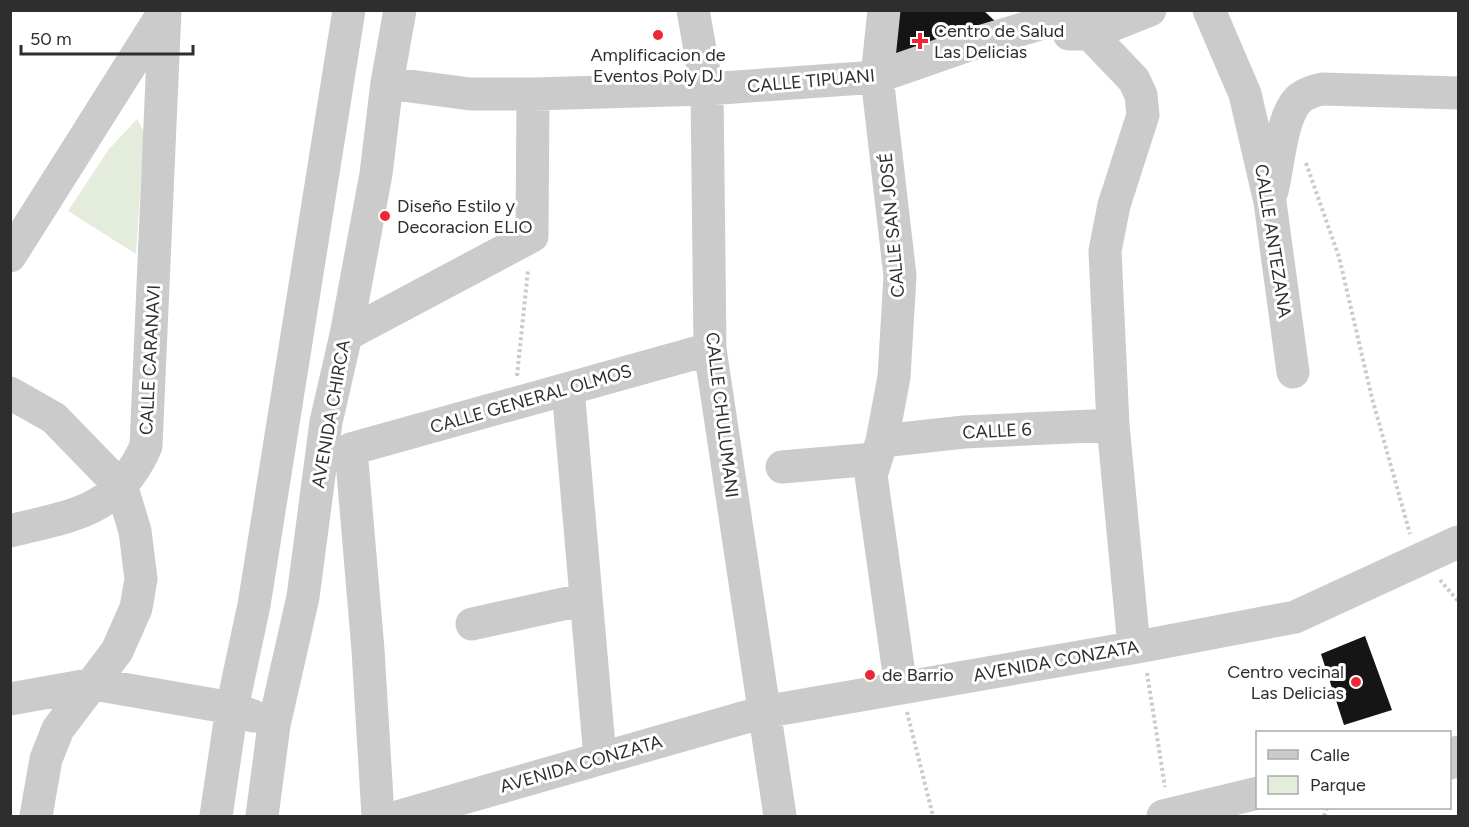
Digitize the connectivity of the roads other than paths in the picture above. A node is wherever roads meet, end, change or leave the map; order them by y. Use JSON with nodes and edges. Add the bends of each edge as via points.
{"nodes":[{"id":1,"x":165,"y":10,"type":"edge"},
{"id":2,"x":349,"y":10,"type":"edge"},
{"id":3,"x":400,"y":10,"type":"edge"},
{"id":4,"x":693,"y":10,"type":"edge"},
{"id":5,"x":884,"y":10,"type":"edge"},
{"id":6,"x":1150,"y":10,"type":"edge"},
{"id":7,"x":1209,"y":10,"type":"edge"},
{"id":8,"x":1020,"y":19,"type":"edge"},
{"id":9,"x":1089,"y":22,"type":"edge"},
{"id":10,"x":877,"y":77,"type":"junction"},
{"id":11,"x":387,"y":83,"type":"junction"},
{"id":12,"x":707,"y":89,"type":"junction"},
{"id":13,"x":533,"y":94,"type":"junction"},
{"id":14,"x":1455,"y":102,"type":"edge"},
{"id":15,"x":1270,"y":202,"type":"junction"},
{"id":16,"x":10,"y":256,"type":"edge"},
{"id":17,"x":346,"y":335,"type":"junction"},
{"id":18,"x":710,"y":349,"type":"junction"},
{"id":19,"x":1293,"y":372,"type":"dead end"},
{"id":20,"x":568,"y":388,"type":"junction"},
{"id":21,"x":10,"y":393,"type":"edge"},
{"id":22,"x":1113,"y":425,"type":"junction"},
{"id":23,"x":878,"y":450,"type":"junction"},
{"id":24,"x":782,"y":467,"type":"dead end"},
{"id":25,"x":122,"y":488,"type":"junction"},
{"id":26,"x":10,"y":531,"type":"edge"},
{"id":27,"x":1458,"y":542,"type":"edge"},
{"id":28,"x":586,"y":599,"type":"junction"},
{"id":29,"x":472,"y":624,"type":"dead end"},
{"id":30,"x":1139,"y":647,"type":"junction"},
{"id":31,"x":94,"y":684,"type":"junction"},
{"id":32,"x":901,"y":688,"type":"junction"},
{"id":33,"x":10,"y":699,"type":"edge"},
{"id":34,"x":232,"y":708,"type":"junction"},
{"id":35,"x":763,"y":712,"type":"junction"},
{"id":36,"x":10,"y":723,"type":"edge"},
{"id":37,"x":274,"y":725,"type":"junction"},
{"id":38,"x":600,"y":758,"type":"junction"},
{"id":39,"x":1256,"y":793,"type":"edge"},
{"id":40,"x":36,"y":816,"type":"edge"},
{"id":41,"x":216,"y":816,"type":"edge"},
{"id":42,"x":262,"y":816,"type":"edge"},
{"id":43,"x":378,"y":816,"type":"edge"},
{"id":44,"x":400,"y":816,"type":"edge"},
{"id":45,"x":780,"y":816,"type":"edge"},
{"id":46,"x":1166,"y":816,"type":"edge"}],
"edges":[{"from":1,"to":16,"type":"street"},
{"from":1,"to":25,"type":"street","name":"CALLE CARANAVI","via":[[146,446]]},
{"from":2,"to":34,"type":"street","via":[[256,594]]},
{"from":3,"to":11,"type":"street","name":"AVENIDA CHIRCA"},
{"from":4,"to":12,"type":"street","name":"CALLE CHULUMANI"},
{"from":5,"to":10,"type":"street","name":"CALLE SAN JOSÉ"},
{"from":6,"to":9,"type":"street","name":"CALLE TIPUANI"},
{"from":7,"to":15,"type":"street","name":"CALLE ANTEZANA","via":[[1245,94]]},
{"from":8,"to":9,"type":"street","name":"CALLE TIPUANI","via":[[1049,33]]},
{"from":8,"to":10,"type":"street","name":"CALLE TIPUANI","via":[[969,45]]},
{"from":9,"to":22,"type":"street","via":[[1134,80],[1141,95],[1143,115],[1114,205],[1105,250]]},
{"from":10,"to":12,"type":"street","name":"CALLE TIPUANI"},
{"from":10,"to":23,"type":"street","name":"CALLE SAN JOSÉ","via":[[900,276],[894,377]]},
{"from":11,"to":13,"type":"street","name":"CALLE TIPUANI","via":[[470,94]]},
{"from":11,"to":17,"type":"street","name":"AVENIDA CHIRCA","via":[[376,174]]},
{"from":12,"to":13,"type":"street","name":"CALLE TIPUANI"},
{"from":12,"to":18,"type":"street","name":"CALLE CHULUMANI"},
{"from":13,"to":17,"type":"street","via":[[532,236]]},
{"from":14,"to":15,"type":"street","via":[[1322,89],[1308,93],[1289,114]]},
{"from":15,"to":19,"type":"street","name":"CALLE ANTEZANA"},
{"from":17,"to":37,"type":"street","name":"AVENIDA CHIRCA","via":[[326,422],[303,597]]},
{"from":18,"to":20,"type":"street","name":"CALLE GENERAL OLMOS"},
{"from":18,"to":35,"type":"street","name":"CALLE CHULUMANI"},
{"from":20,"to":28,"type":"street"},
{"from":20,"to":43,"type":"street","name":"CALLE GENERAL OLMOS","via":[[351,449]]},
{"from":21,"to":25,"type":"street","via":[[54,418]]},
{"from":22,"to":23,"type":"street","name":"CALLE 6","via":[[964,432]]},
{"from":22,"to":30,"type":"street"},
{"from":23,"to":24,"type":"street","name":"CALLE 6"},
{"from":23,"to":32,"type":"street","name":"CALLE SAN JOSÉ","via":[[871,475]]},
{"from":25,"to":26,"type":"street","via":[[86,512]]},
{"from":25,"to":31,"type":"street","via":[[135,531],[141,579],[136,608],[117,651]]},
{"from":27,"to":30,"type":"street","name":"AVENIDA CONZATA","via":[[1295,617]]},
{"from":28,"to":29,"type":"street"},
{"from":28,"to":38,"type":"street"},
{"from":30,"to":32,"type":"street","name":"AVENIDA CONZATA"},
{"from":31,"to":33,"type":"street"},
{"from":31,"to":34,"type":"street"},
{"from":31,"to":36,"type":"street"},
{"from":31,"to":40,"type":"street","via":[[58,729],[46,759]]},
{"from":32,"to":35,"type":"street","name":"AVENIDA CONZATA"},
{"from":34,"to":37,"type":"street"},
{"from":34,"to":41,"type":"street"},
{"from":35,"to":38,"type":"street","name":"AVENIDA CONZATA"},
{"from":35,"to":45,"type":"street","name":"CALLE CHULUMANI"},
{"from":37,"to":42,"type":"street","name":"AVENIDA CHIRCA"},
{"from":38,"to":44,"type":"street","name":"AVENIDA CONZATA"},
{"from":39,"to":46,"type":"street"}]}
